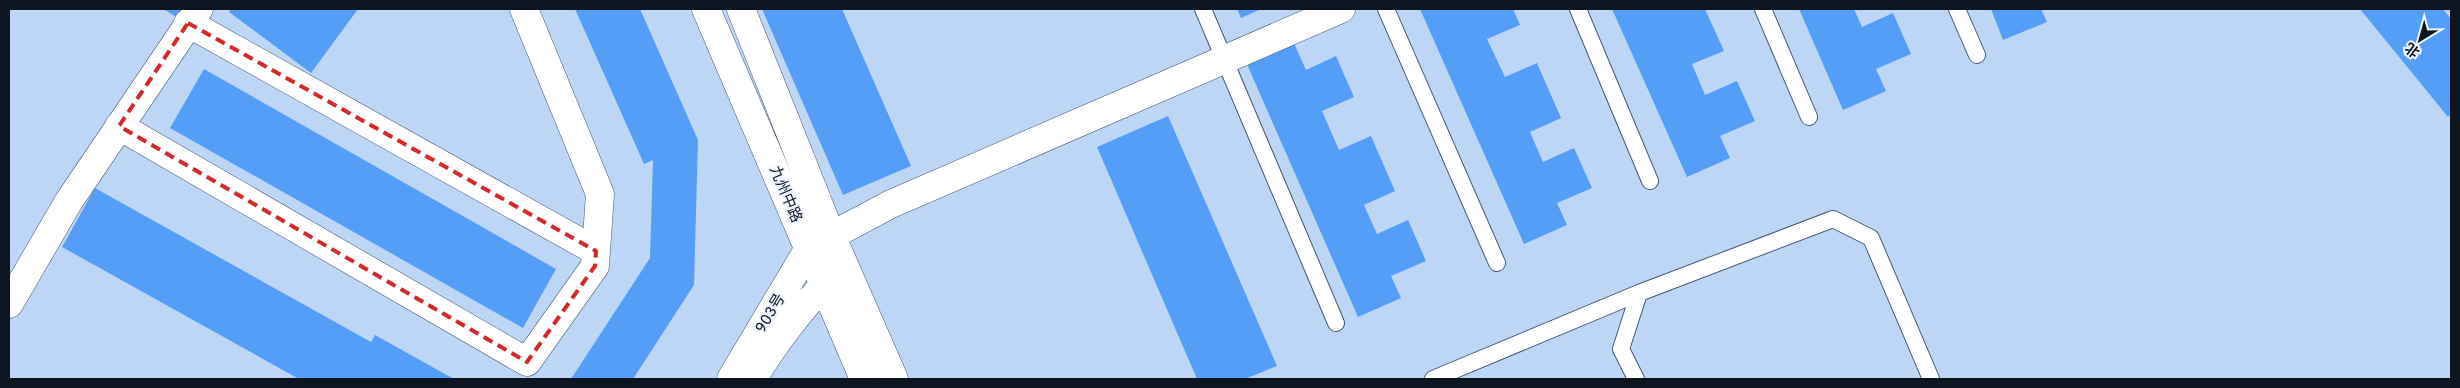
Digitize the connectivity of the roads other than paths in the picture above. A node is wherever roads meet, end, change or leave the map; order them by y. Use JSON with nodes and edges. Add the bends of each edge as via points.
{"nodes":[{"id":1,"x":524,"y":9,"type":"edge"},
{"id":2,"x":706,"y":9,"type":"edge"},
{"id":3,"x":741,"y":9,"type":"edge"},
{"id":4,"x":1203,"y":9,"type":"edge"},
{"id":5,"x":1341,"y":9,"type":"edge"},
{"id":6,"x":1386,"y":9,"type":"edge"},
{"id":7,"x":1578,"y":9,"type":"edge"},
{"id":8,"x":1763,"y":9,"type":"edge"},
{"id":9,"x":1957,"y":9,"type":"edge"},
{"id":10,"x":194,"y":16,"type":"edge"},
{"id":11,"x":1977,"y":55,"type":"dead end"},
{"id":12,"x":1224,"y":59,"type":"junction"},
{"id":13,"x":1809,"y":117,"type":"dead end"},
{"id":14,"x":119,"y":126,"type":"junction"},
{"id":15,"x":1650,"y":181,"type":"dead end"},
{"id":16,"x":820,"y":242,"type":"junction"},
{"id":17,"x":596,"y":252,"type":"junction"},
{"id":18,"x":1497,"y":263,"type":"dead end"},
{"id":19,"x":846,"y":268,"type":"junction"},
{"id":20,"x":823,"y":285,"type":"junction"},
{"id":21,"x":1639,"y":292,"type":"junction"},
{"id":22,"x":9,"y":304,"type":"edge"},
{"id":23,"x":1336,"y":323,"type":"dead end"},
{"id":24,"x":731,"y":379,"type":"edge"},
{"id":25,"x":753,"y":379,"type":"edge"},
{"id":26,"x":864,"y":379,"type":"edge"},
{"id":27,"x":894,"y":379,"type":"edge"},
{"id":28,"x":1433,"y":379,"type":"edge"},
{"id":29,"x":1636,"y":379,"type":"edge"},
{"id":30,"x":1931,"y":379,"type":"edge"}],
"edges":[{"from":1,"to":17,"type":"street","via":[[600,194]]},
{"from":2,"to":16,"type":"street","name":"九州中路"},
{"from":3,"to":16,"type":"street"},
{"from":4,"to":12,"type":"lane"},
{"from":5,"to":12,"type":"street"},
{"from":6,"to":18,"type":"lane"},
{"from":7,"to":15,"type":"lane"},
{"from":8,"to":13,"type":"lane"},
{"from":9,"to":11,"type":"lane"},
{"from":10,"to":14,"type":"street"},
{"from":10,"to":17,"type":"street"},
{"from":12,"to":16,"type":"street","via":[[891,204]]},
{"from":12,"to":23,"type":"lane"},
{"from":14,"to":17,"type":"street","via":[[527,362],[595,266]]},
{"from":14,"to":22,"type":"street","via":[[68,201]]},
{"from":16,"to":19,"type":"street"},
{"from":16,"to":20,"type":"street","name":"九州中路"},
{"from":16,"to":24,"type":"street","name":"903号"},
{"from":19,"to":20,"type":"street"},
{"from":19,"to":27,"type":"street"},
{"from":20,"to":25,"type":"street"},
{"from":20,"to":26,"type":"street","name":"九州中路"},
{"from":21,"to":28,"type":"lane"},
{"from":21,"to":29,"type":"lane","via":[[1621,349]]},
{"from":21,"to":30,"type":"lane","via":[[1833,219],[1871,238]]}]}
